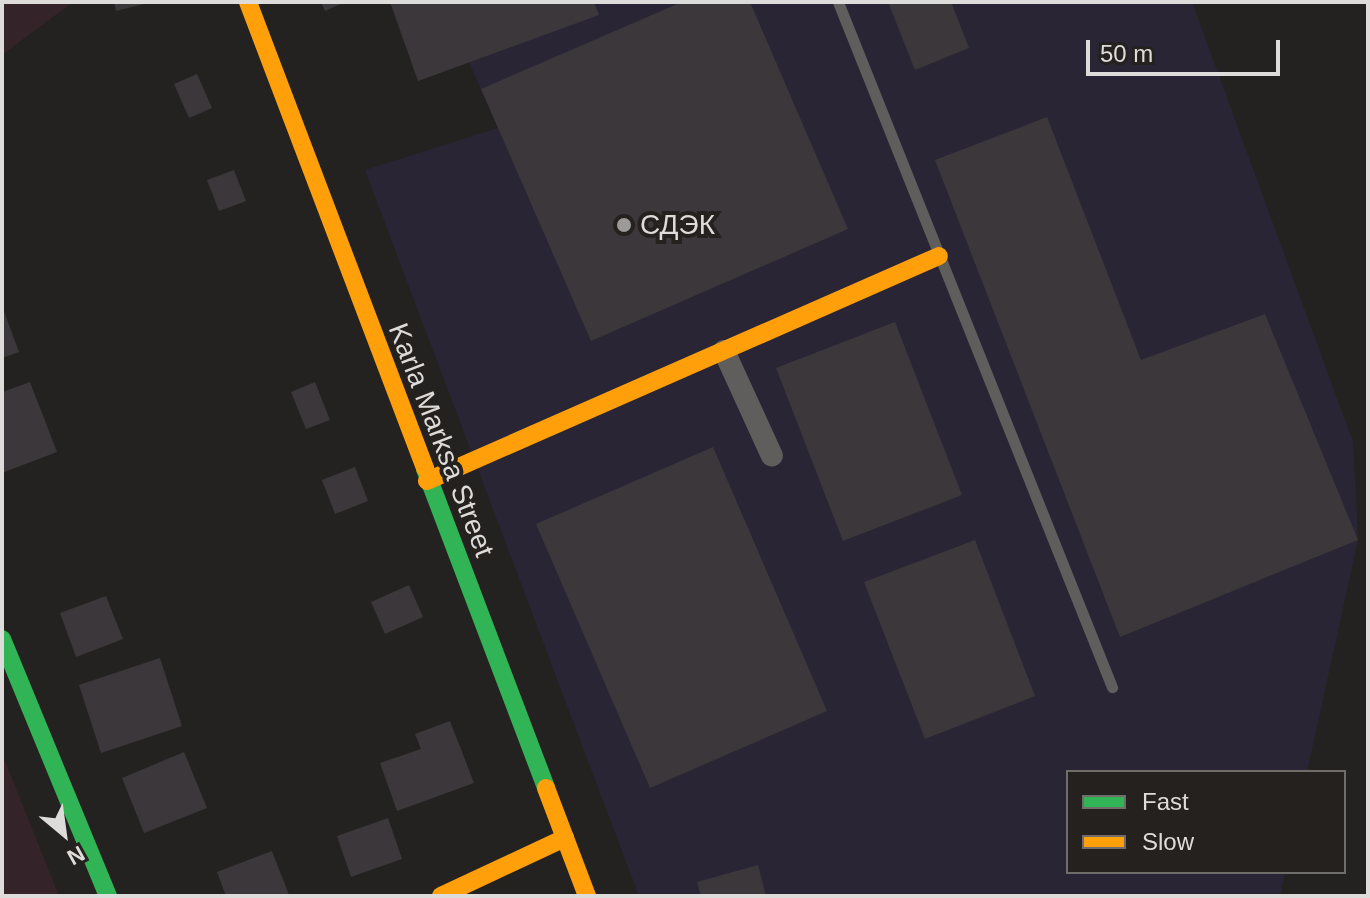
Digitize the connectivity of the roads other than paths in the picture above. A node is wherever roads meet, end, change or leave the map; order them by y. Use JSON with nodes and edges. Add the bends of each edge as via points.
{"nodes":[{"id":1,"x":248,"y":2,"type":"edge"},
{"id":2,"x":838,"y":2,"type":"edge"},
{"id":3,"x":939,"y":256,"type":"junction"},
{"id":4,"x":724,"y":351,"type":"junction"},
{"id":5,"x":772,"y":456,"type":"dead end"},
{"id":6,"x":427,"y":481,"type":"junction"},
{"id":7,"x":2,"y":639,"type":"edge"},
{"id":8,"x":1112,"y":687,"type":"dead end"},
{"id":9,"x":565,"y":838,"type":"junction"},
{"id":10,"x":108,"y":896,"type":"edge"},
{"id":11,"x":441,"y":896,"type":"edge"},
{"id":12,"x":587,"y":896,"type":"edge"}],
"edges":[{"from":1,"to":6,"type":"street","name":"Karla Marksa Street"},
{"from":2,"to":3,"type":"lane"},
{"from":3,"to":4,"type":"street"},
{"from":3,"to":8,"type":"lane"},
{"from":4,"to":5,"type":"street"},
{"from":4,"to":6,"type":"street"},
{"from":6,"to":9,"type":"street","name":"Karla Marksa Street"},
{"from":7,"to":10,"type":"street"},
{"from":9,"to":11,"type":"street"},
{"from":9,"to":12,"type":"street","name":"Karla Marksa Street"}]}
